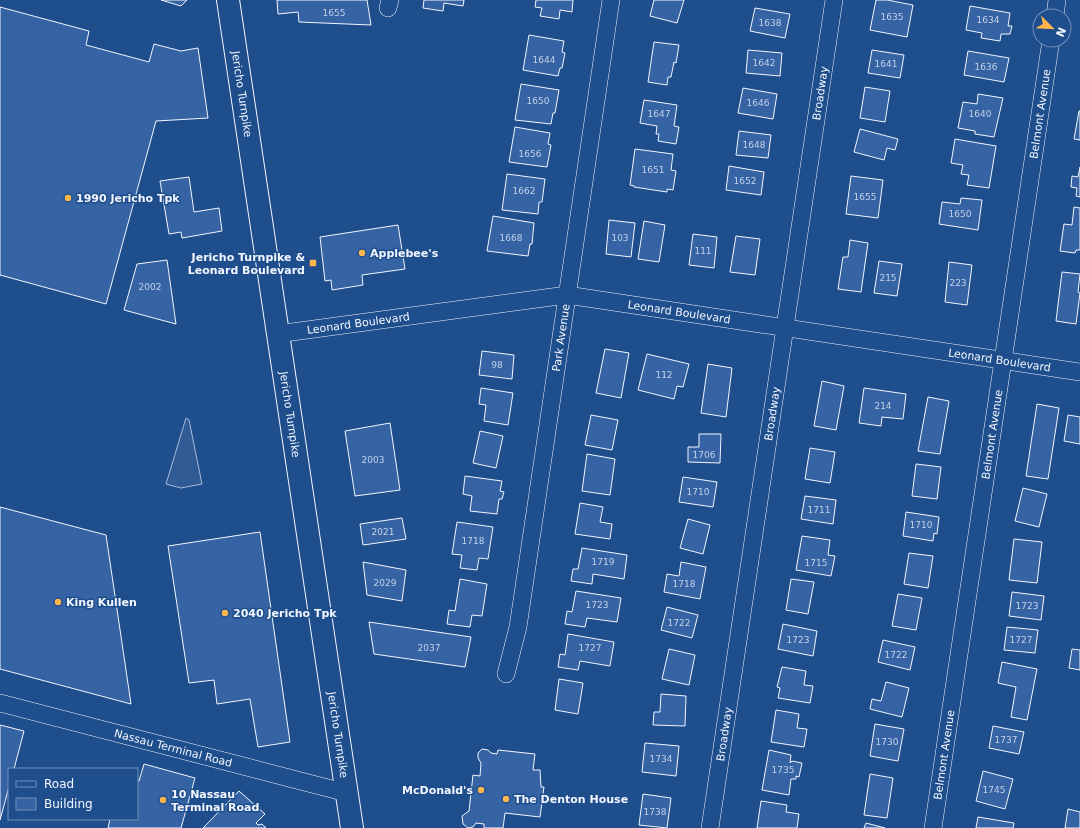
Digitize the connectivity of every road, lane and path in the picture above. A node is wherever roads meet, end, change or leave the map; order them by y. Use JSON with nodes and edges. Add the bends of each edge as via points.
{"nodes":[{"id":1,"x":228,"y":0,"type":"edge"},
{"id":2,"x":611,"y":0,"type":"edge"},
{"id":3,"x":834,"y":0,"type":"edge"},
{"id":4,"x":1050,"y":48,"type":"edge"},
{"id":5,"x":567,"y":295,"type":"junction"},
{"id":6,"x":785,"y":329,"type":"junction"},
{"id":7,"x":277,"y":334,"type":"junction"},
{"id":8,"x":1003,"y":361,"type":"junction"},
{"id":9,"x":1080,"y":372,"type":"edge"},
{"id":10,"x":506,"y":674,"type":"dead end"},
{"id":11,"x":0,"y":703,"type":"edge"},
{"id":12,"x":346,"y":793,"type":"junction"},
{"id":13,"x":352,"y":828,"type":"edge"},
{"id":14,"x":710,"y":828,"type":"edge"},
{"id":15,"x":933,"y":828,"type":"edge"}],
"edges":[{"from":1,"to":7,"type":"main road","name":"Jericho Turnpike"},
{"from":2,"to":5,"type":"street","name":"Park Avenue"},
{"from":3,"to":6,"type":"street","name":"Broadway"},
{"from":4,"to":8,"type":"street","name":"Belmont Avenue"},
{"from":5,"to":6,"type":"street","name":"Leonard Boulevard"},
{"from":5,"to":7,"type":"street","name":"Leonard Boulevard"},
{"from":5,"to":10,"type":"street","name":"Park Avenue","via":[[518,627]]},
{"from":6,"to":8,"type":"street","name":"Leonard Boulevard"},
{"from":6,"to":14,"type":"street","name":"Broadway"},
{"from":7,"to":12,"type":"main road","name":"Jericho Turnpike"},
{"from":8,"to":9,"type":"street","name":"Leonard Boulevard"},
{"from":8,"to":15,"type":"street","name":"Belmont Avenue"},
{"from":11,"to":12,"type":"street","name":"Nassau Terminal Road"},
{"from":12,"to":13,"type":"main road","name":"Jericho Turnpike"}]}
